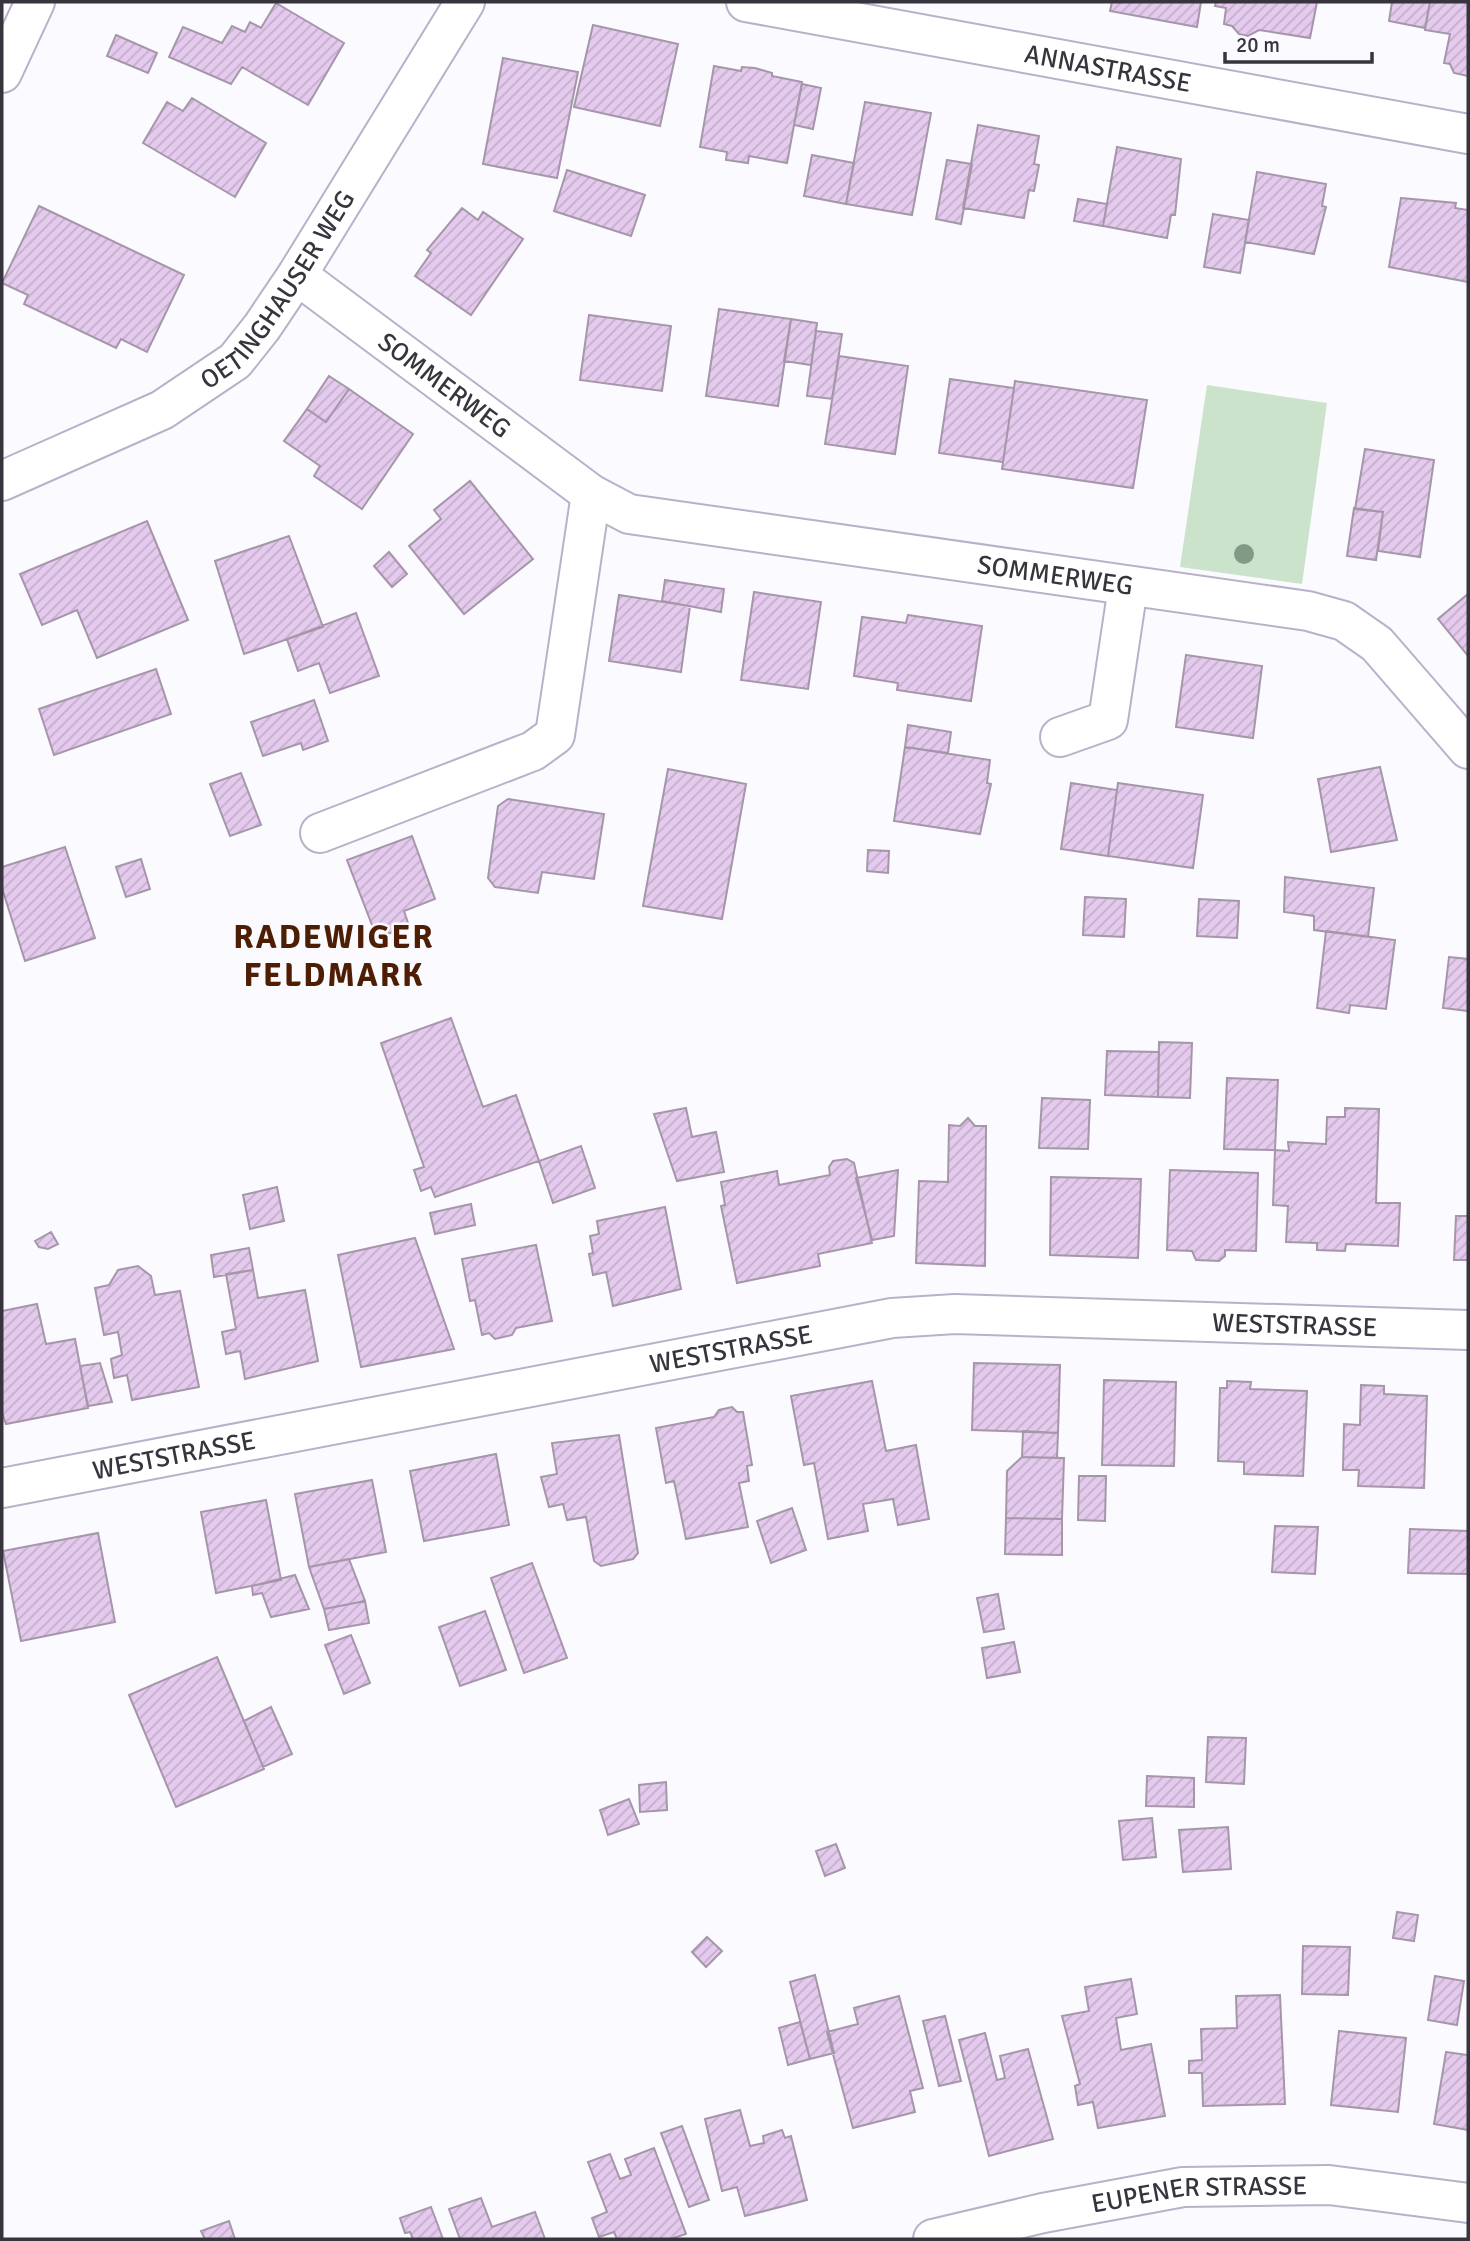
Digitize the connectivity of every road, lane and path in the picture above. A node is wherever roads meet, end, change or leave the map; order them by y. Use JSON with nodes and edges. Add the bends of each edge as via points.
{"nodes":[{"id":1,"x":35,"y":2,"type":"edge"},
{"id":2,"x":465,"y":2,"type":"edge"},
{"id":3,"x":746,"y":2,"type":"edge"},
{"id":4,"x":2,"y":73,"type":"edge"},
{"id":5,"x":1468,"y":134,"type":"edge"},
{"id":6,"x":297,"y":275,"type":"junction"},
{"id":7,"x":2,"y":481,"type":"edge"},
{"id":8,"x":591,"y":494,"type":"junction"},
{"id":9,"x":1128,"y":587,"type":"junction"},
{"id":10,"x":1060,"y":737,"type":"dead end"},
{"id":11,"x":1468,"y":749,"type":"edge"},
{"id":12,"x":320,"y":833,"type":"dead end"},
{"id":13,"x":1468,"y":1330,"type":"edge"},
{"id":14,"x":2,"y":1488,"type":"edge"},
{"id":15,"x":1468,"y":2203,"type":"edge"},
{"id":16,"x":933,"y":2239,"type":"edge"}],
"edges":[{"from":1,"to":4,"type":"street"},
{"from":2,"to":6,"type":"street","name":"OETINGHAUSER WEG"},
{"from":3,"to":5,"type":"street","name":"ANNASTRASSE"},
{"from":6,"to":7,"type":"street","name":"OETINGHAUSER WEG","via":[[235,360],[209,381],[162,410]]},
{"from":6,"to":8,"type":"street","name":"SOMMERWEG"},
{"from":8,"to":9,"type":"street","name":"SOMMERWEG","via":[[629,514]]},
{"from":8,"to":12,"type":"street","via":[[555,735],[533,751]]},
{"from":9,"to":10,"type":"street","via":[[1108,720]]},
{"from":9,"to":11,"type":"street","name":"SOMMERWEG","via":[[1308,611],[1344,621],[1377,644]]},
{"from":13,"to":14,"type":"street","name":"WESTSTRASSE","via":[[955,1314],[892,1318]]},
{"from":15,"to":16,"type":"street","name":"EUPENER STRASSE","via":[[1329,2185],[1183,2187]]}]}
